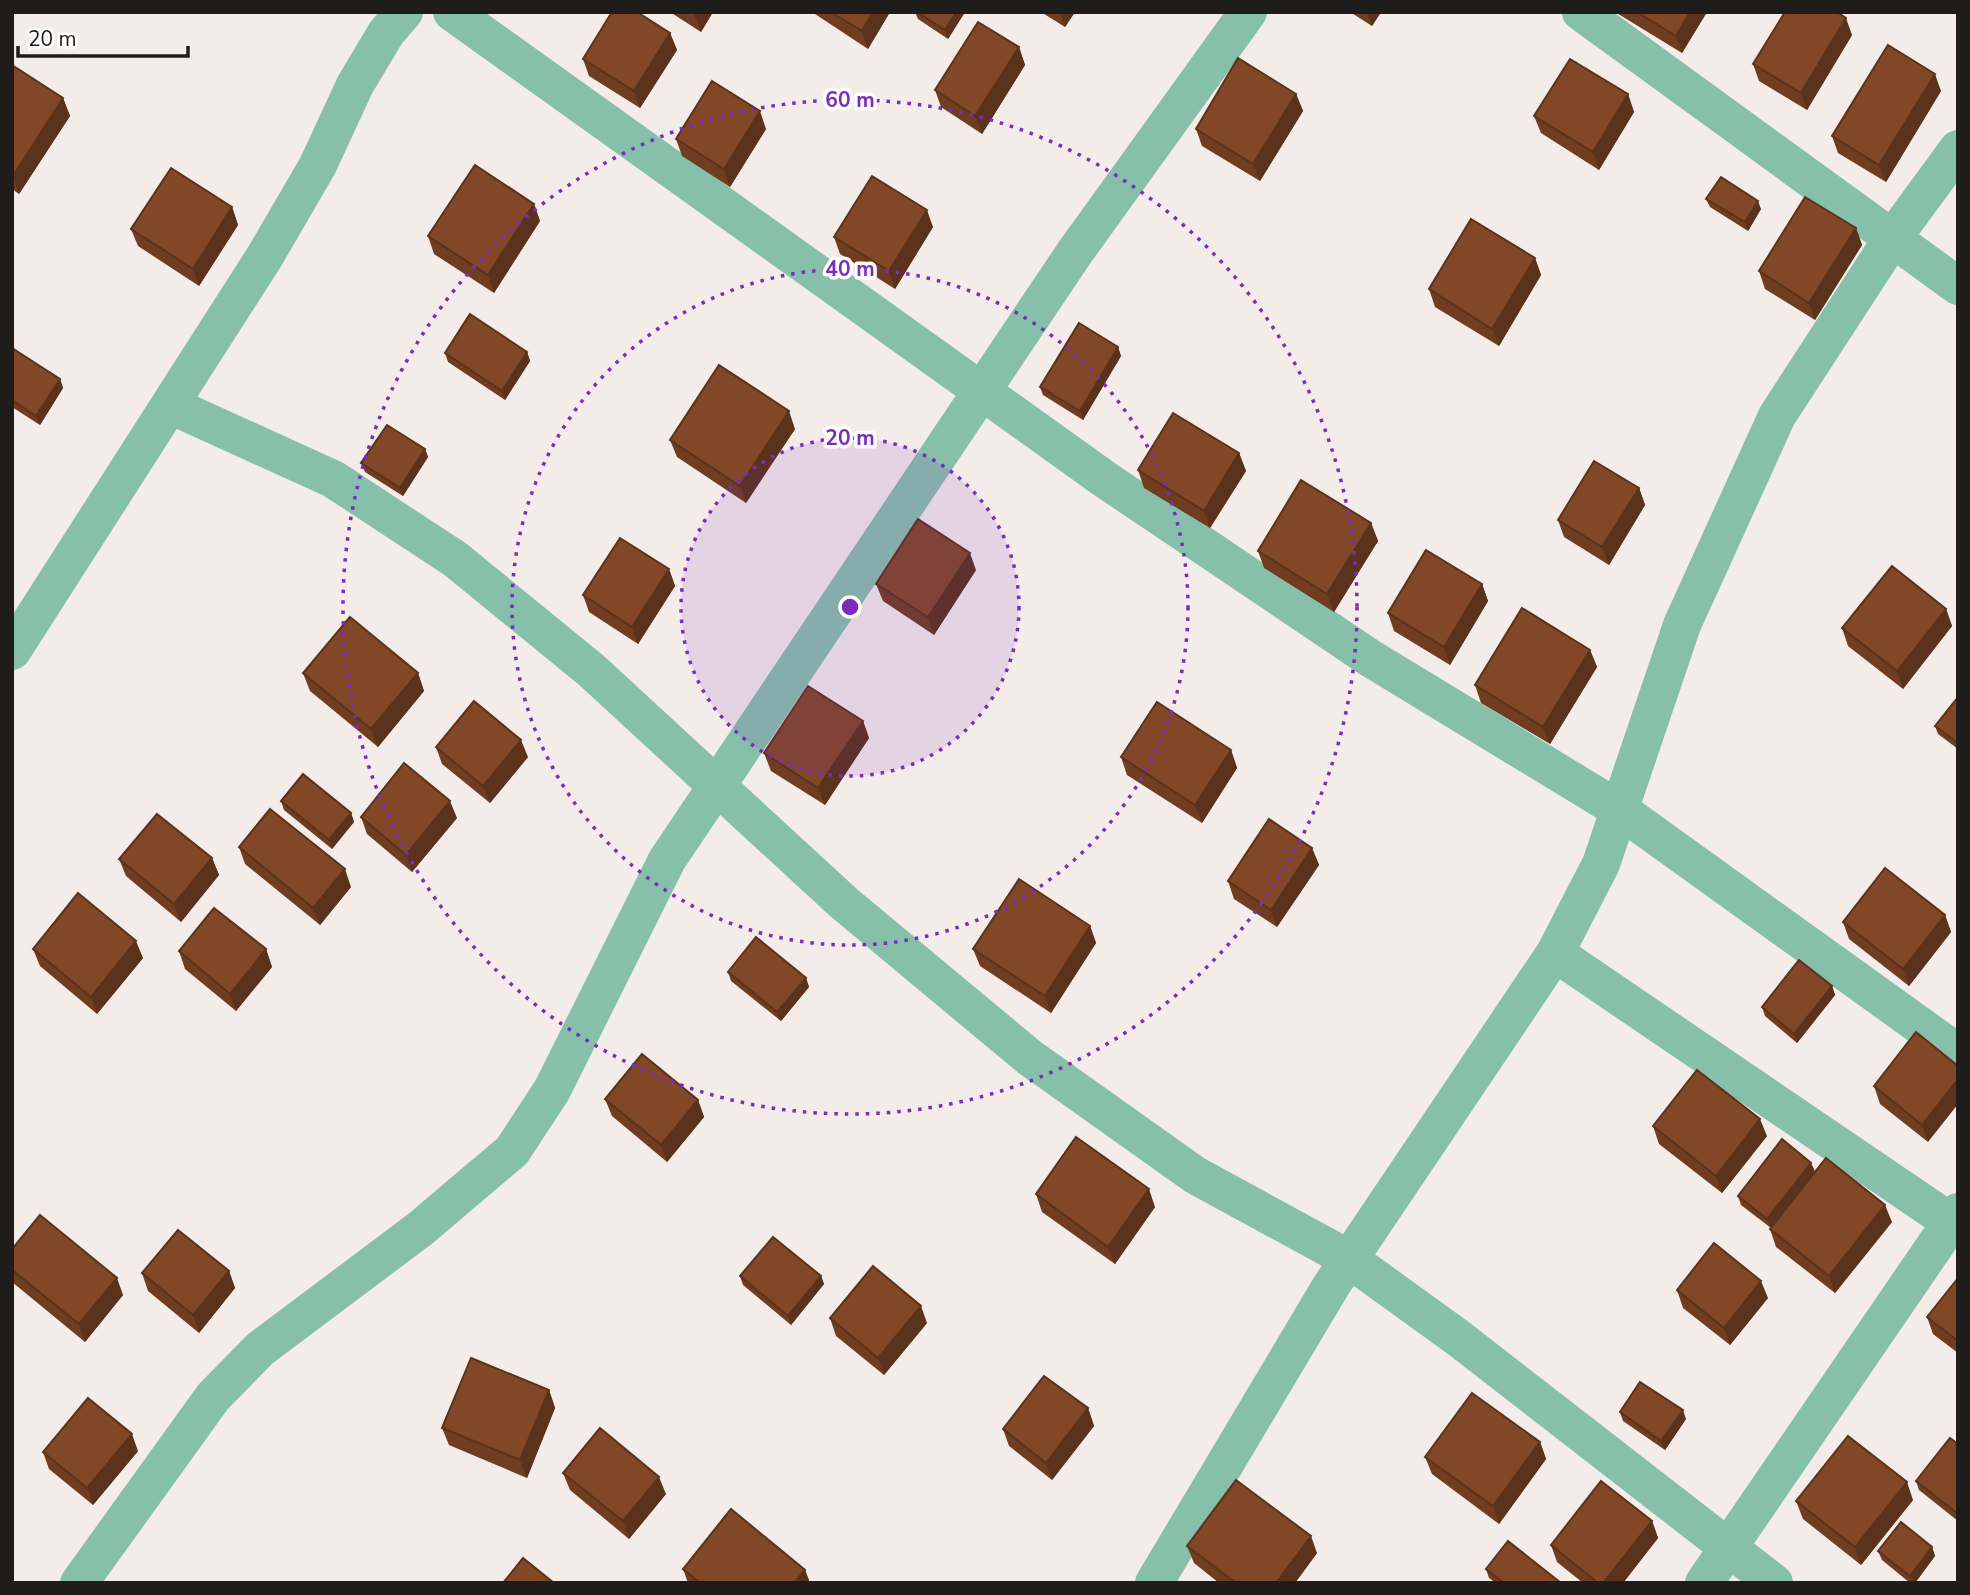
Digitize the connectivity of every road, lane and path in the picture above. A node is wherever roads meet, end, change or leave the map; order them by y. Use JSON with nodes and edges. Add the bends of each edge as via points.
{"nodes":[{"id":1,"x":404,"y":12,"type":"edge"},
{"id":2,"x":452,"y":12,"type":"edge"},
{"id":3,"x":1248,"y":12,"type":"edge"},
{"id":4,"x":1581,"y":12,"type":"edge"},
{"id":5,"x":1958,"y":149,"type":"edge"},
{"id":6,"x":1892,"y":239,"type":"junction"},
{"id":7,"x":1958,"y":286,"type":"edge"},
{"id":8,"x":981,"y":391,"type":"junction"},
{"id":9,"x":170,"y":405,"type":"junction"},
{"id":10,"x":12,"y":651,"type":"edge"},
{"id":11,"x":716,"y":787,"type":"junction"},
{"id":12,"x":1620,"y":810,"type":"junction"},
{"id":13,"x":1555,"y":953,"type":"junction"},
{"id":14,"x":1958,"y":1053,"type":"edge"},
{"id":15,"x":1956,"y":1220,"type":"edge"},
{"id":16,"x":1349,"y":1259,"type":"junction"},
{"id":17,"x":1728,"y":1548,"type":"junction"},
{"id":18,"x":1162,"y":1579,"type":"edge"},
{"id":19,"x":79,"y":1583,"type":"edge"},
{"id":20,"x":1704,"y":1583,"type":"edge"},
{"id":21,"x":1774,"y":1583,"type":"edge"}],
"edges":[{"from":1,"to":9,"type":"street","via":[[355,85],[318,165],[265,256]]},
{"from":2,"to":8,"type":"street"},
{"from":3,"to":8,"type":"street"},
{"from":4,"to":6,"type":"street"},
{"from":5,"to":6,"type":"street"},
{"from":6,"to":7,"type":"street"},
{"from":6,"to":12,"type":"street","via":[[1777,416],[1682,625]]},
{"from":8,"to":11,"type":"street"},
{"from":8,"to":12,"type":"street","via":[[1370,658]]},
{"from":9,"to":10,"type":"street"},
{"from":9,"to":11,"type":"street","via":[[333,478],[455,559],[591,670]]},
{"from":11,"to":16,"type":"street","via":[[844,903],[1029,1057],[1195,1175]]},
{"from":11,"to":19,"type":"street","via":[[667,860],[552,1090],[512,1151],[420,1229],[260,1349],[213,1397]]},
{"from":12,"to":13,"type":"street","via":[[1601,864]]},
{"from":12,"to":14,"type":"street"},
{"from":13,"to":15,"type":"street"},
{"from":13,"to":16,"type":"street"},
{"from":15,"to":17,"type":"street"},
{"from":16,"to":17,"type":"street"},
{"from":16,"to":18,"type":"street"},
{"from":17,"to":20,"type":"street"},
{"from":17,"to":21,"type":"street"}]}
